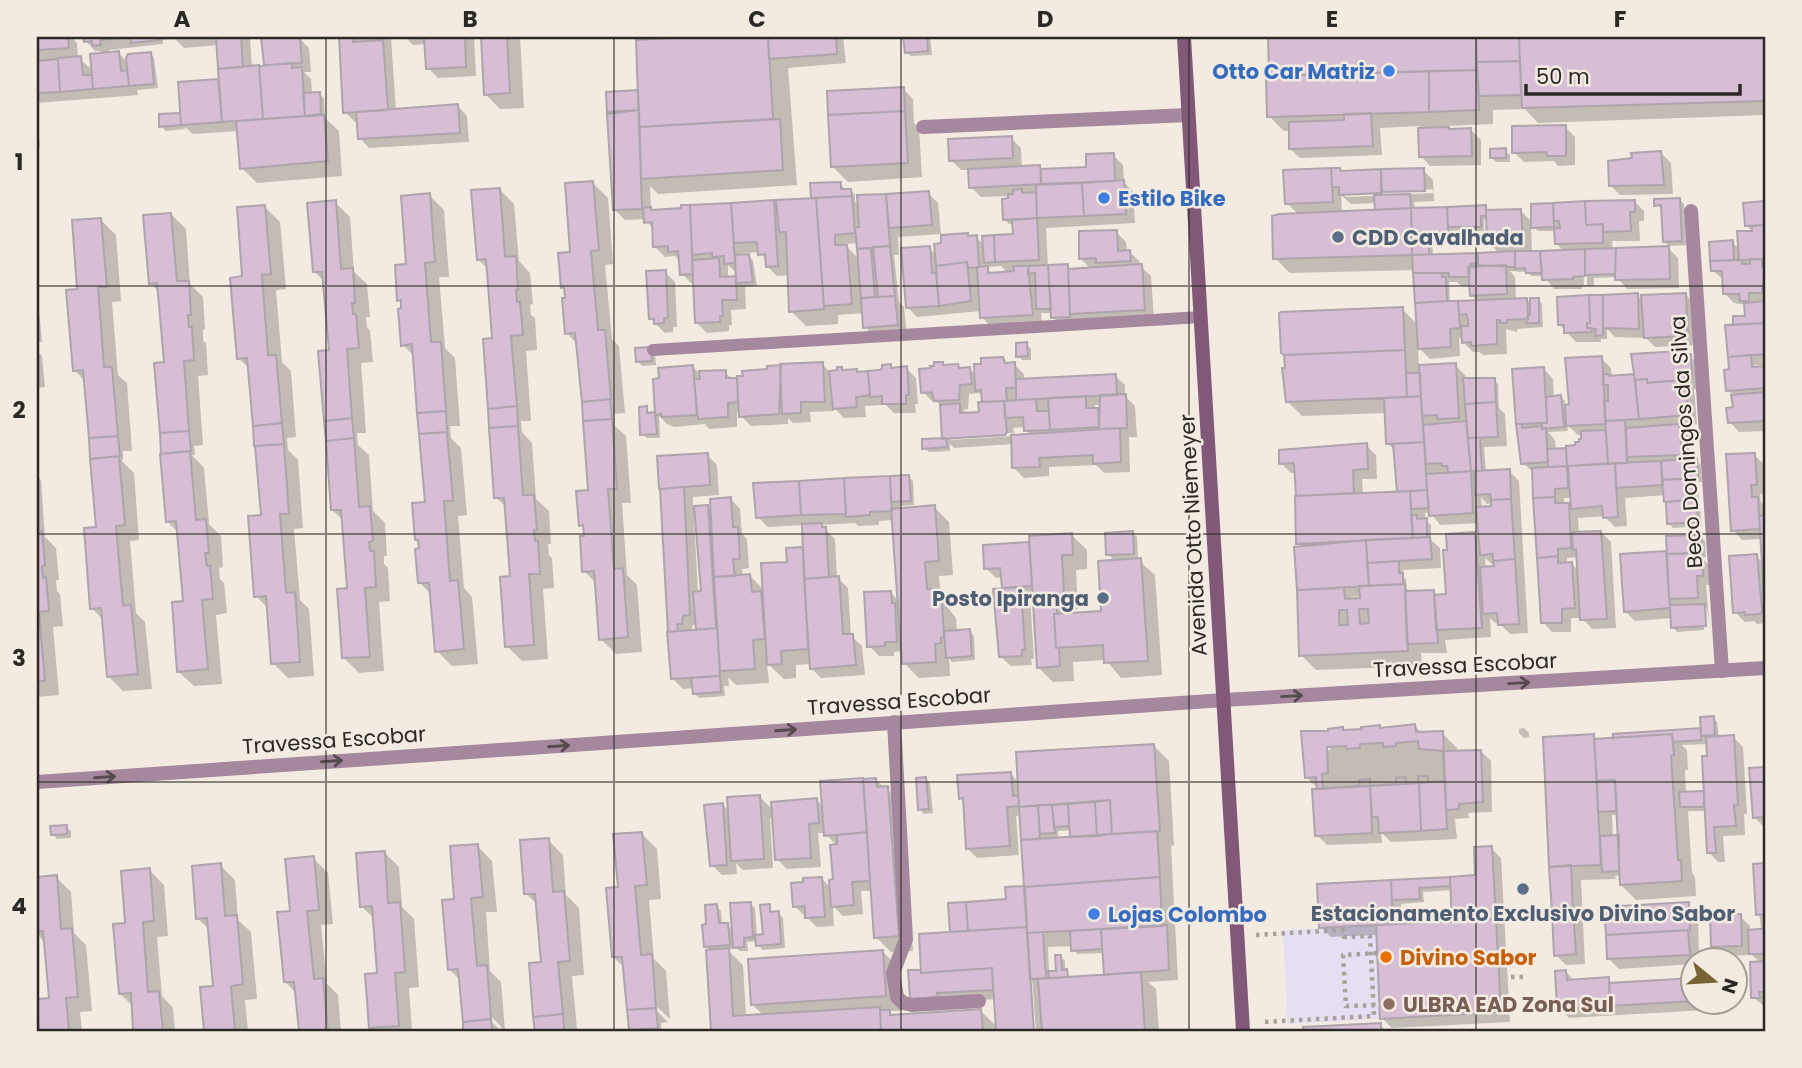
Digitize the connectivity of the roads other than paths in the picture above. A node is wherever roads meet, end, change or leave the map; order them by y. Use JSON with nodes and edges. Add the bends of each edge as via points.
{"nodes":[{"id":1,"x":1184,"y":37,"type":"edge"},
{"id":2,"x":1188,"y":114,"type":"junction"},
{"id":3,"x":923,"y":127,"type":"dead end"},
{"id":4,"x":1691,"y":211,"type":"dead end"},
{"id":5,"x":1201,"y":317,"type":"junction"},
{"id":6,"x":653,"y":350,"type":"dead end"},
{"id":7,"x":1765,"y":668,"type":"edge"},
{"id":8,"x":1722,"y":671,"type":"junction"},
{"id":9,"x":1224,"y":700,"type":"junction"},
{"id":10,"x":894,"y":723,"type":"junction"},
{"id":11,"x":37,"y":782,"type":"edge"},
{"id":12,"x":979,"y":1002,"type":"dead end"},
{"id":13,"x":1243,"y":1027,"type":"edge"}],
"edges":[{"from":1,"to":2,"type":"main road","name":"Avenida Otto Niemeyer"},
{"from":2,"to":3,"type":"street"},
{"from":2,"to":5,"type":"main road","name":"Avenida Otto Niemeyer"},
{"from":4,"to":8,"type":"street","name":"Beco Domingos da Silva"},
{"from":5,"to":6,"type":"lane"},
{"from":5,"to":9,"type":"main road","name":"Avenida Otto Niemeyer"},
{"from":7,"to":8,"type":"street","name":"Travessa Escobar"},
{"from":9,"to":8,"type":"street","name":"Travessa Escobar","one_way":true},
{"from":9,"to":10,"type":"street","name":"Travessa Escobar"},
{"from":9,"to":13,"type":"main road","name":"Avenida Otto Niemeyer"},
{"from":11,"to":10,"type":"street","name":"Travessa Escobar","one_way":true},
{"from":10,"to":12,"type":"street","via":[[906,939],[892,973],[894,989],[903,1003]]}]}
